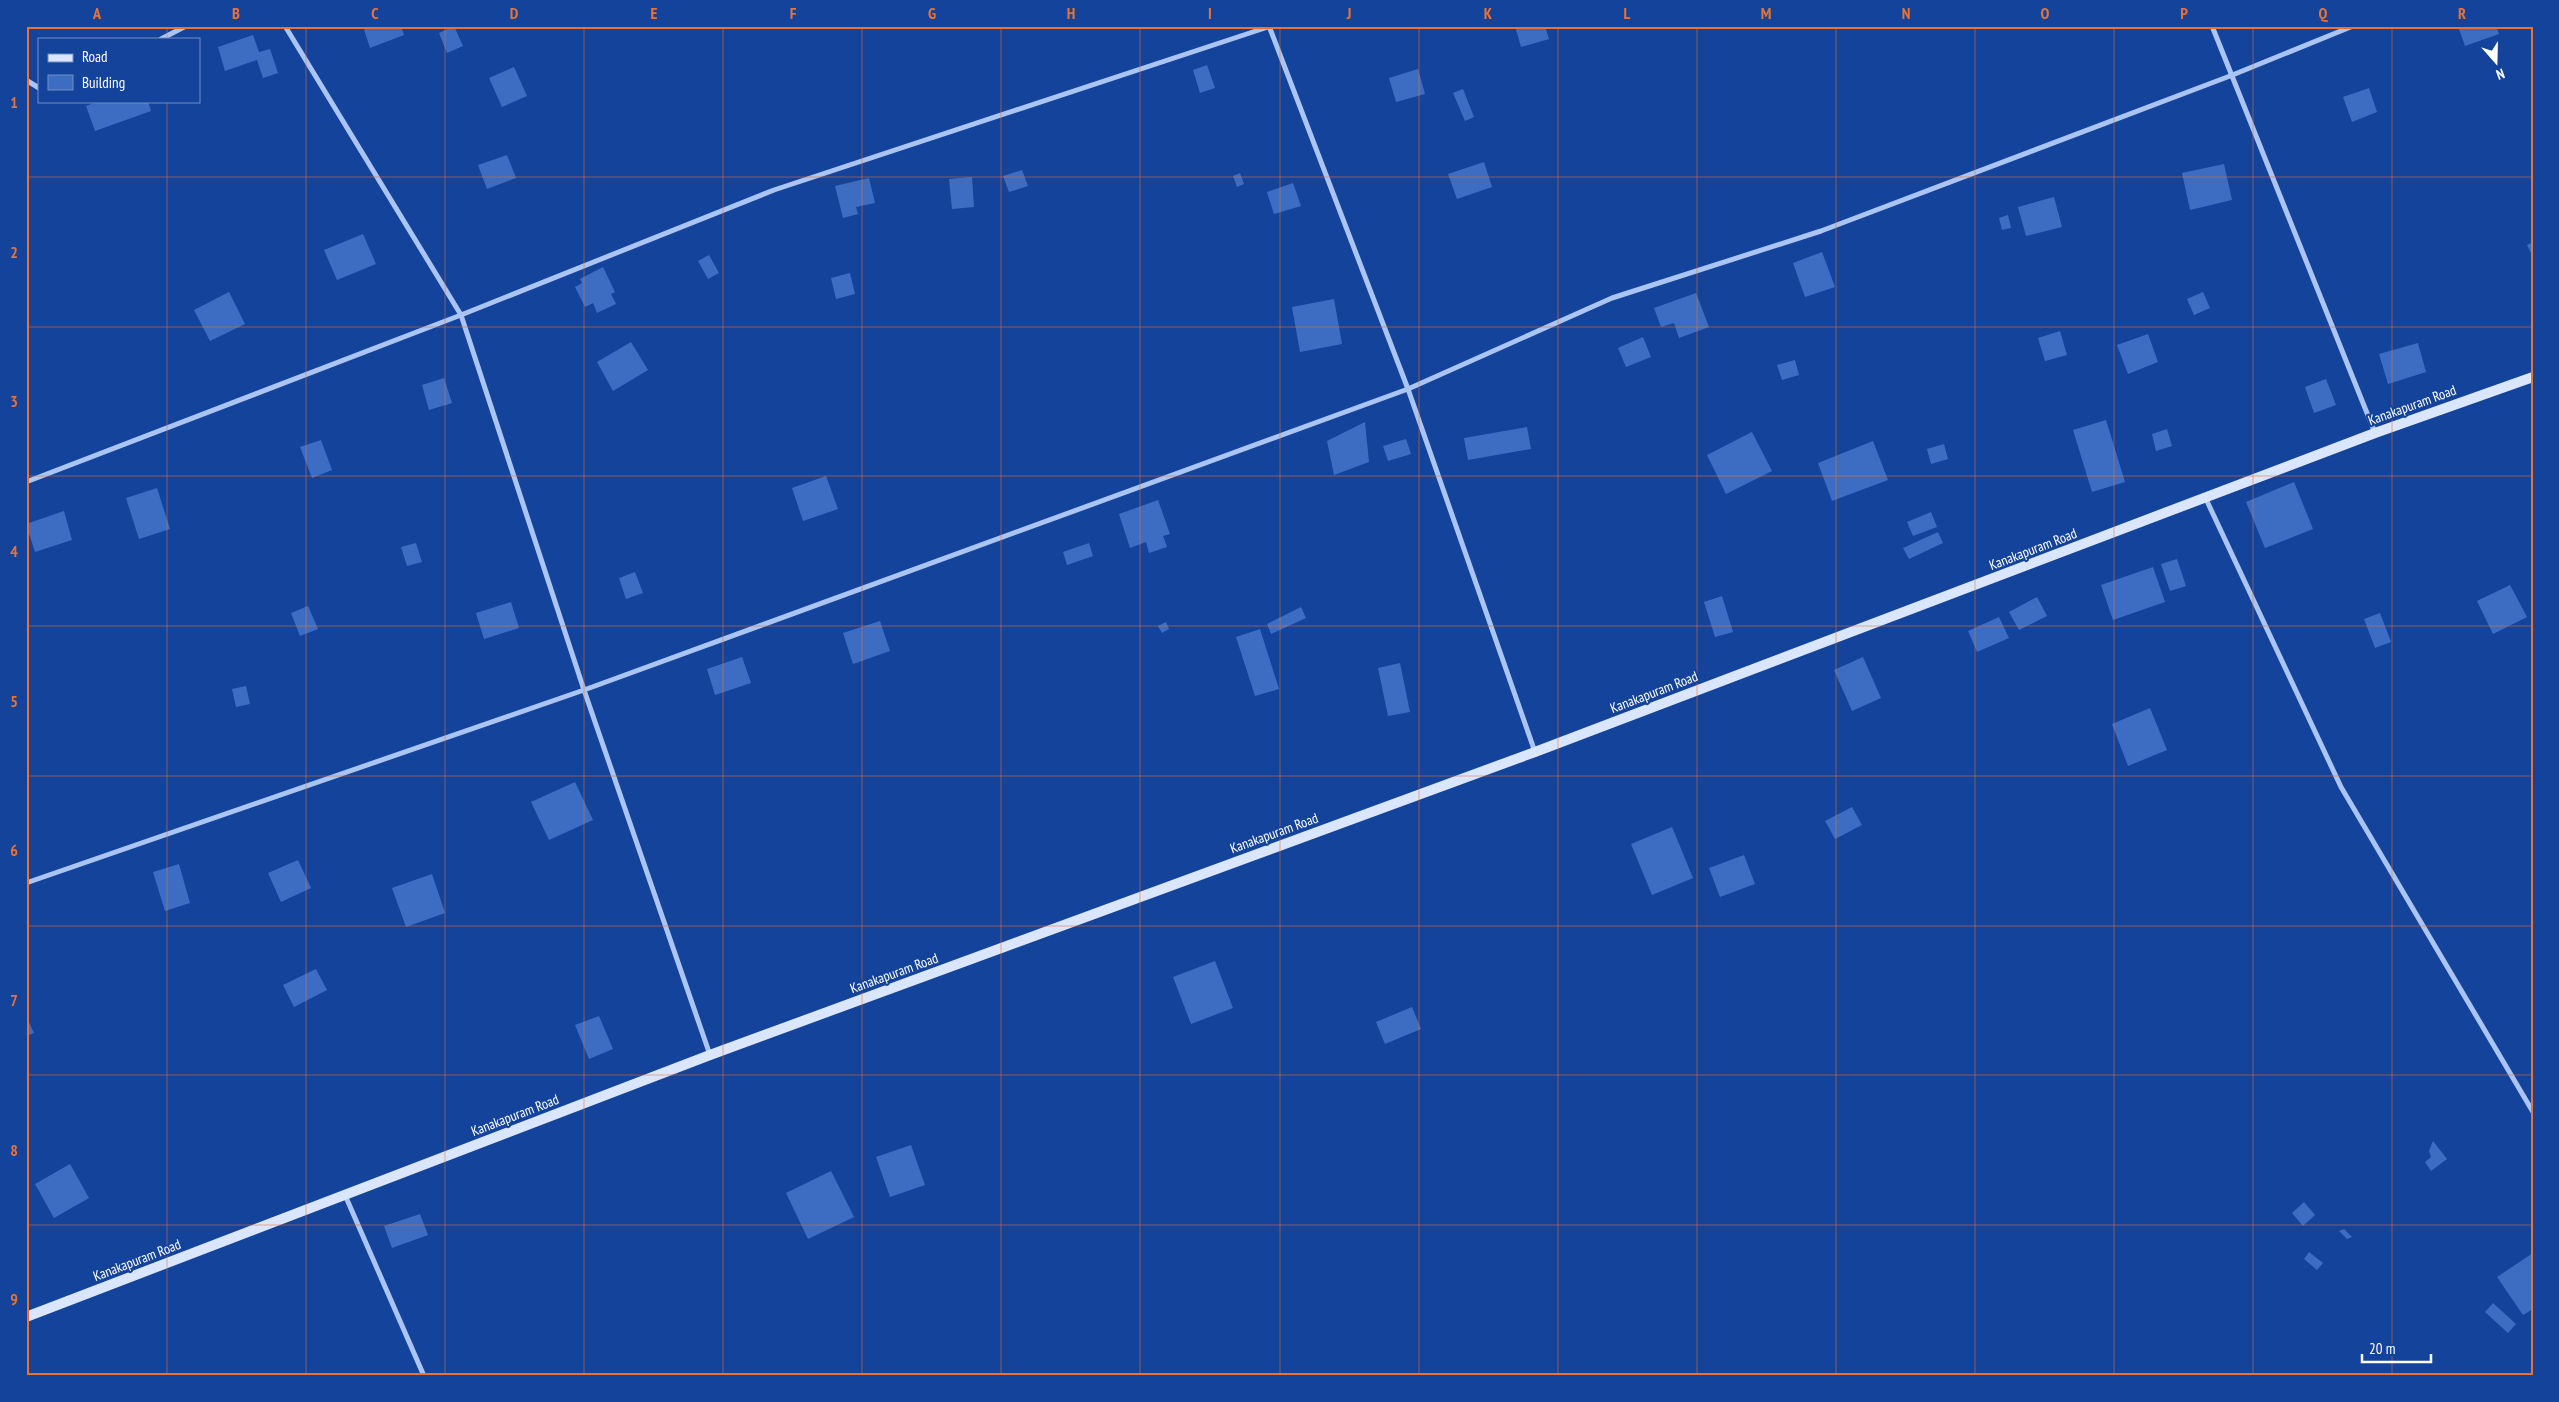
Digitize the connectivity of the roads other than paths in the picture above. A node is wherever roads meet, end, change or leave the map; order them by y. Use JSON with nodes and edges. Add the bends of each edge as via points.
{"nodes":[{"id":1,"x":186,"y":26,"type":"edge"},
{"id":2,"x":285,"y":26,"type":"edge"},
{"id":3,"x":1270,"y":26,"type":"edge"},
{"id":4,"x":2212,"y":26,"type":"edge"},
{"id":5,"x":2353,"y":26,"type":"edge"},
{"id":6,"x":163,"y":38,"type":"edge"},
{"id":7,"x":2230,"y":76,"type":"junction"},
{"id":8,"x":26,"y":80,"type":"edge"},
{"id":9,"x":38,"y":87,"type":"edge"},
{"id":10,"x":461,"y":316,"type":"junction"},
{"id":11,"x":2533,"y":377,"type":"edge"},
{"id":12,"x":1408,"y":389,"type":"junction"},
{"id":13,"x":2375,"y":432,"type":"junction"},
{"id":14,"x":26,"y":482,"type":"edge"},
{"id":15,"x":2206,"y":499,"type":"junction"},
{"id":16,"x":584,"y":690,"type":"junction"},
{"id":17,"x":1535,"y":752,"type":"junction"},
{"id":18,"x":26,"y":883,"type":"edge"},
{"id":19,"x":710,"y":1055,"type":"junction"},
{"id":20,"x":2533,"y":1112,"type":"edge"},
{"id":21,"x":345,"y":1195,"type":"junction"},
{"id":22,"x":26,"y":1317,"type":"edge"},
{"id":23,"x":424,"y":1376,"type":"edge"}],
"edges":[{"from":1,"to":6,"type":"street"},
{"from":2,"to":10,"type":"street"},
{"from":3,"to":10,"type":"street","via":[[774,190]]},
{"from":3,"to":12,"type":"street"},
{"from":4,"to":7,"type":"street"},
{"from":5,"to":7,"type":"street"},
{"from":7,"to":12,"type":"street","via":[[1820,231],[1612,298]]},
{"from":7,"to":13,"type":"street"},
{"from":8,"to":9,"type":"street"},
{"from":10,"to":14,"type":"street"},
{"from":10,"to":16,"type":"street"},
{"from":11,"to":13,"type":"street","name":"Kanakapuram Road"},
{"from":12,"to":16,"type":"street"},
{"from":12,"to":17,"type":"street"},
{"from":13,"to":15,"type":"street","name":"Kanakapuram Road"},
{"from":15,"to":17,"type":"street","name":"Kanakapuram Road"},
{"from":15,"to":20,"type":"street","via":[[2341,787]]},
{"from":16,"to":18,"type":"street"},
{"from":16,"to":19,"type":"street"},
{"from":17,"to":19,"type":"street","name":"Kanakapuram Road"},
{"from":19,"to":21,"type":"street","name":"Kanakapuram Road"},
{"from":21,"to":22,"type":"street","name":"Kanakapuram Road"},
{"from":21,"to":23,"type":"street"}]}
